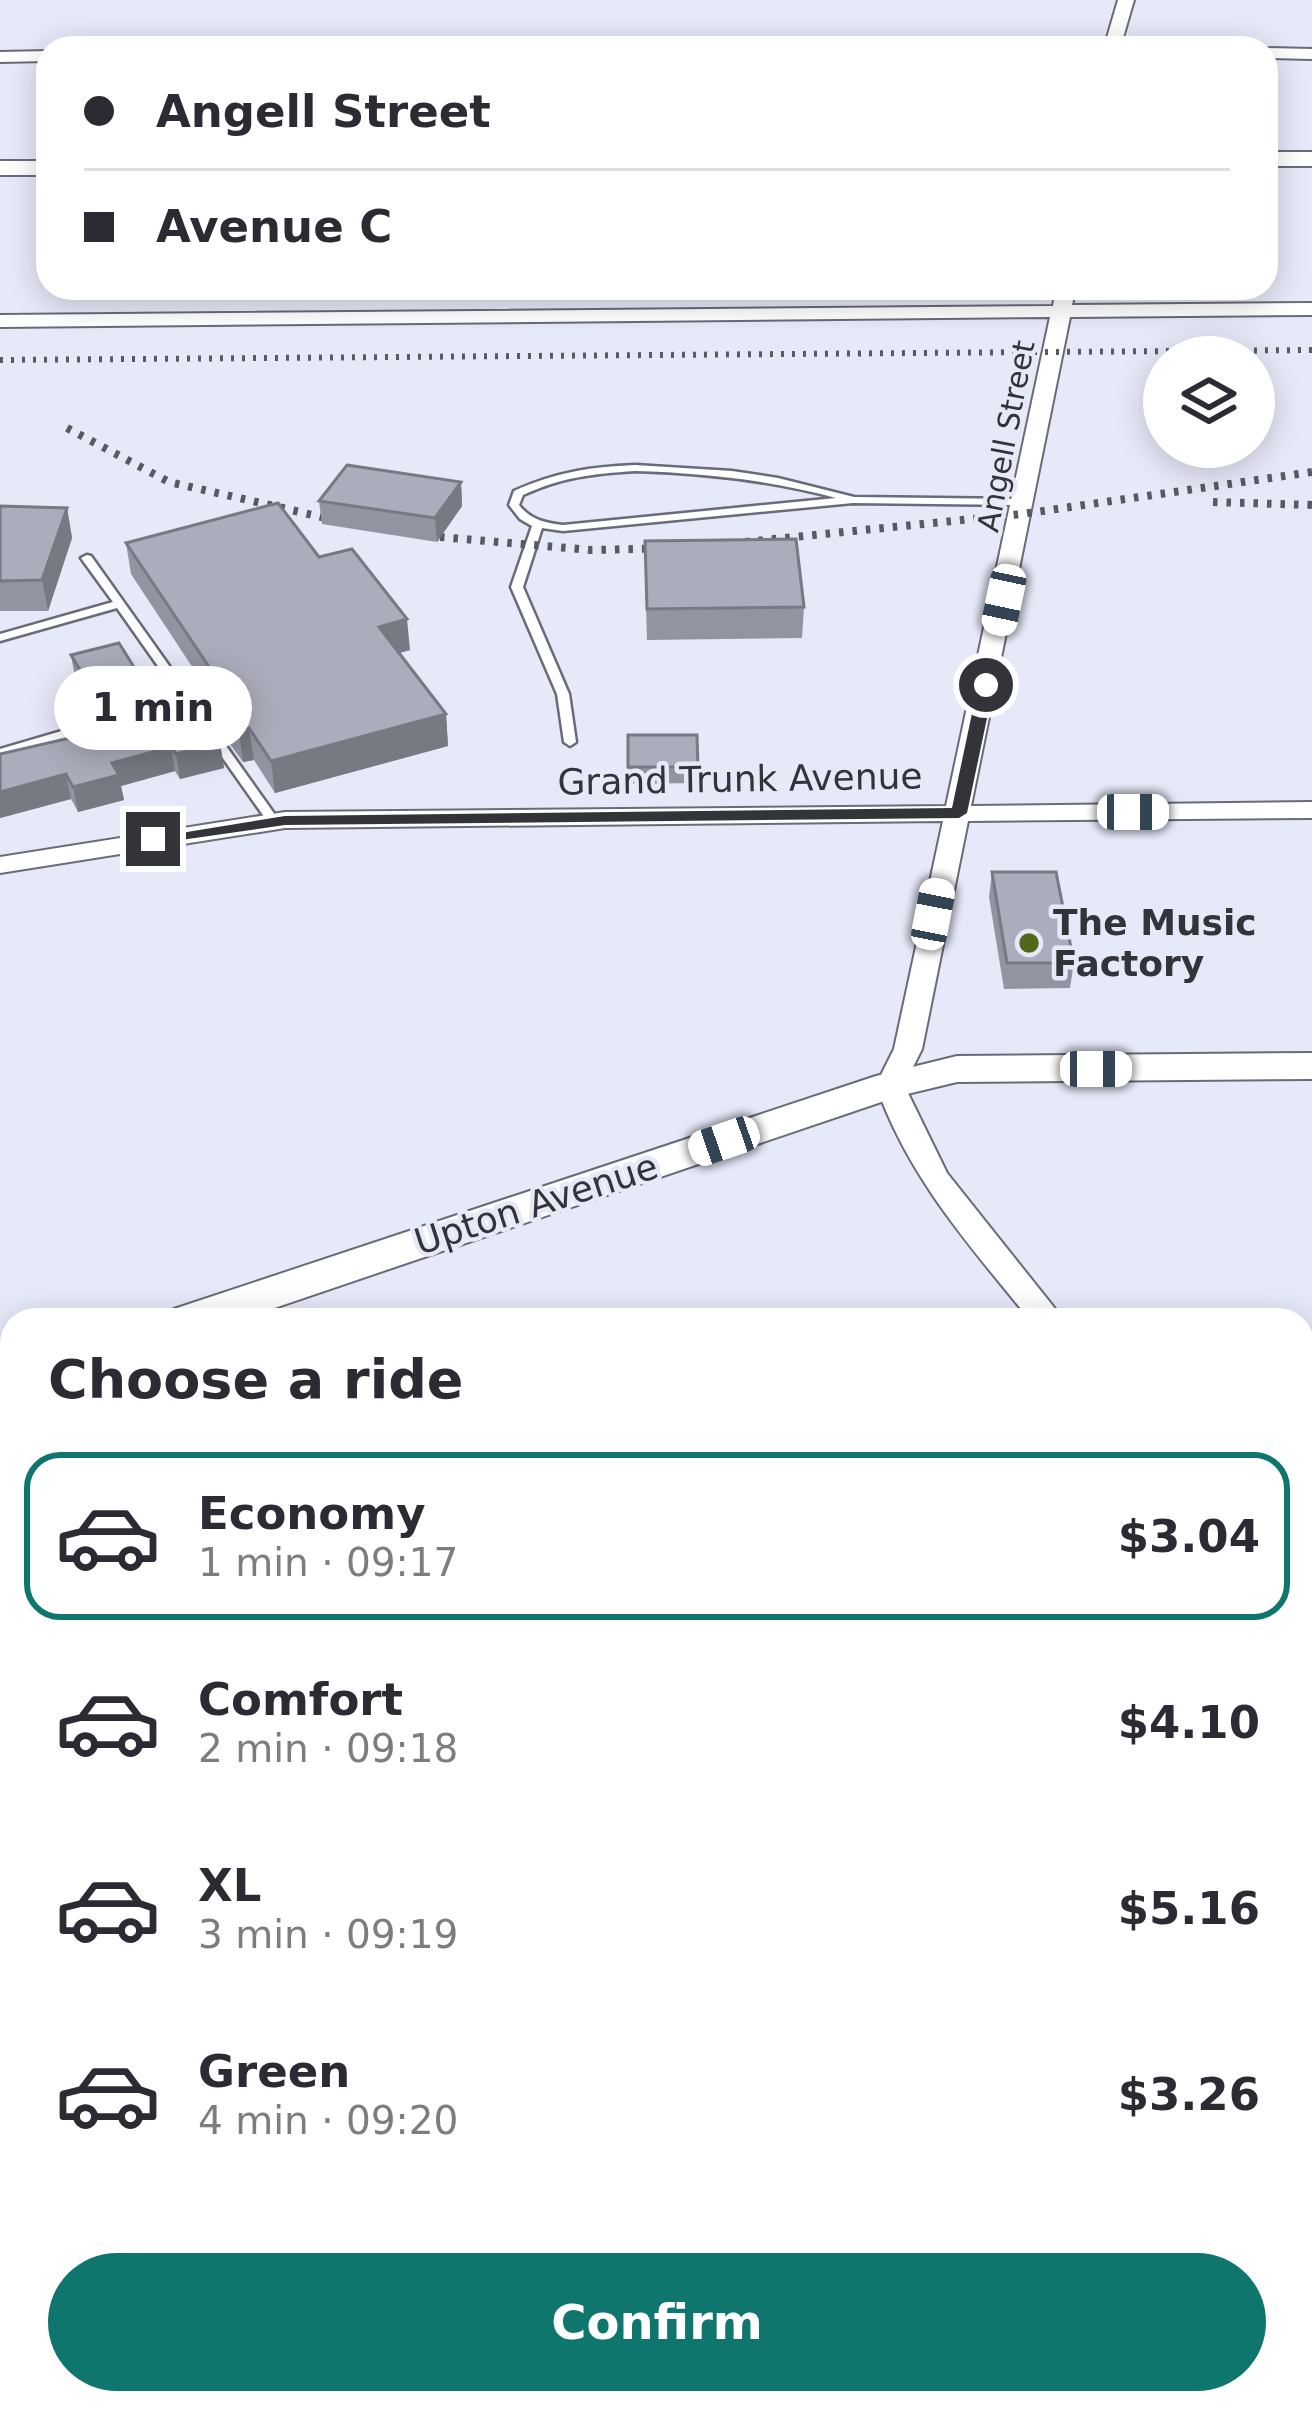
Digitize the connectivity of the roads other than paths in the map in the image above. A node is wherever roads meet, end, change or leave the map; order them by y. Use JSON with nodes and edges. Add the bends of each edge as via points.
{"nodes":[{"id":1,"x":1125,"y":4,"type":"edge"},
{"id":2,"x":1116,"y":36,"type":"edge"},
{"id":3,"x":1278,"y":53,"type":"edge"},
{"id":4,"x":1312,"y":54,"type":"edge"},
{"id":5,"x":36,"y":56,"type":"edge"},
{"id":6,"x":0,"y":57,"type":"edge"},
{"id":7,"x":1278,"y":159,"type":"edge"},
{"id":8,"x":1312,"y":159,"type":"edge"},
{"id":9,"x":0,"y":167,"type":"edge"},
{"id":10,"x":36,"y":168,"type":"edge"},
{"id":11,"x":1064,"y":300,"type":"edge"},
{"id":12,"x":1312,"y":309,"type":"edge"},
{"id":13,"x":0,"y":321,"type":"edge"},
{"id":14,"x":853,"y":500,"type":"junction"},
{"id":15,"x":1024,"y":502,"type":"junction"},
{"id":16,"x":538,"y":525,"type":"junction"},
{"id":17,"x":87,"y":558,"type":"dead end"},
{"id":18,"x":119,"y":604,"type":"junction"},
{"id":19,"x":0,"y":638,"type":"edge"},
{"id":20,"x":187,"y":704,"type":"junction"},
{"id":21,"x":167,"y":707,"type":"edge"},
{"id":22,"x":148,"y":710,"type":"edge"},
{"id":23,"x":570,"y":742,"type":"dead end"},
{"id":24,"x":0,"y":754,"type":"edge"},
{"id":25,"x":1312,"y":810,"type":"edge"},
{"id":26,"x":959,"y":813,"type":"junction"},
{"id":27,"x":274,"y":822,"type":"junction"},
{"id":28,"x":0,"y":865,"type":"edge"},
{"id":29,"x":1312,"y":1066,"type":"edge"},
{"id":30,"x":890,"y":1085,"type":"junction"},
{"id":31,"x":226,"y":1308,"type":"edge"},
{"id":32,"x":1038,"y":1308,"type":"edge"}],
"edges":[{"from":1,"to":2,"type":"street"},
{"from":3,"to":4,"type":"street"},
{"from":5,"to":6,"type":"street"},
{"from":7,"to":8,"type":"street"},
{"from":9,"to":10,"type":"street"},
{"from":11,"to":12,"type":"street"},
{"from":11,"to":13,"type":"street"},
{"from":11,"to":15,"type":"street","name":"Angell Street"},
{"from":14,"to":15,"type":"lane"},
{"from":14,"to":16,"type":"lane","via":[[593,527]]},
{"from":14,"to":16,"type":"lane","via":[[733,474],[595,471],[557,475],[518,493],[521,517]]},
{"from":15,"to":26,"type":"street","name":"Angell Street"},
{"from":16,"to":23,"type":"lane","via":[[517,587],[563,694]]},
{"from":17,"to":18,"type":"lane"},
{"from":18,"to":19,"type":"lane"},
{"from":18,"to":20,"type":"lane"},
{"from":20,"to":21,"type":"lane"},
{"from":20,"to":27,"type":"lane"},
{"from":22,"to":24,"type":"lane"},
{"from":25,"to":26,"type":"street","name":"Grand Trunk Avenue"},
{"from":26,"to":27,"type":"street","name":"Grand Trunk Avenue"},
{"from":26,"to":30,"type":"street","name":"Angell Street","via":[[908,1049]]},
{"from":27,"to":28,"type":"street","name":"Grand Trunk Avenue"},
{"from":29,"to":30,"type":"street","name":"Upton Avenue","via":[[957,1069]]},
{"from":30,"to":31,"type":"street","name":"Upton Avenue"},
{"from":30,"to":32,"type":"street","via":[[903,1129],[936,1181]]}]}
